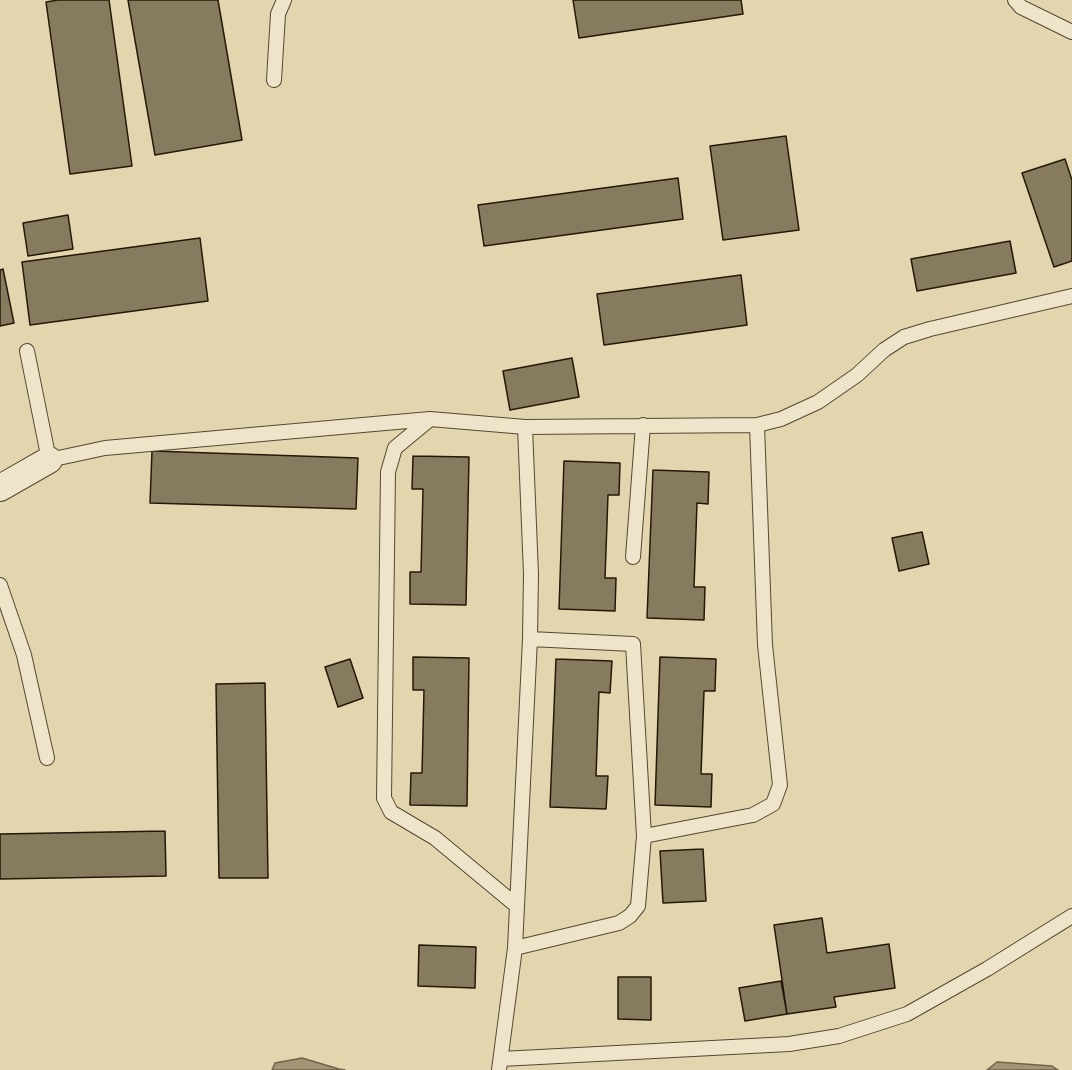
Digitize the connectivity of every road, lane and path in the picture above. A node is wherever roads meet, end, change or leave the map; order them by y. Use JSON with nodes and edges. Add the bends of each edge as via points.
{"nodes":[{"id":1,"x":284,"y":0,"type":"edge"},
{"id":2,"x":1015,"y":0,"type":"edge"},
{"id":3,"x":1072,"y":32,"type":"edge"},
{"id":4,"x":273,"y":80,"type":"dead end"},
{"id":5,"x":1072,"y":296,"type":"edge"},
{"id":6,"x":27,"y":351,"type":"dead end"},
{"id":7,"x":430,"y":419,"type":"junction"},
{"id":8,"x":643,"y":425,"type":"junction"},
{"id":9,"x":757,"y":425,"type":"junction"},
{"id":10,"x":525,"y":427,"type":"junction"},
{"id":11,"x":49,"y":460,"type":"junction"},
{"id":12,"x":0,"y":488,"type":"edge"},
{"id":13,"x":633,"y":558,"type":"dead end"},
{"id":14,"x":0,"y":585,"type":"edge"},
{"id":15,"x":530,"y":639,"type":"junction"},
{"id":16,"x":47,"y":758,"type":"dead end"},
{"id":17,"x":644,"y":836,"type":"junction"},
{"id":18,"x":518,"y":906,"type":"junction"},
{"id":19,"x":1072,"y":916,"type":"edge"},
{"id":20,"x":515,"y":948,"type":"junction"},
{"id":21,"x":500,"y":1065,"type":"edge"}],
"edges":[{"from":1,"to":4,"type":"lane","via":[[278,14]]},
{"from":2,"to":3,"type":"lane","via":[[1021,7]]},
{"from":5,"to":9,"type":"lane","via":[[904,337],[818,402]]},
{"from":6,"to":11,"type":"lane"},
{"from":7,"to":10,"type":"lane"},
{"from":7,"to":11,"type":"lane","via":[[105,448]]},
{"from":7,"to":18,"type":"lane","via":[[394,448],[388,472],[384,798],[391,812],[435,838]]},
{"from":8,"to":9,"type":"lane"},
{"from":8,"to":10,"type":"lane"},
{"from":8,"to":13,"type":"lane"},
{"from":9,"to":17,"type":"lane","via":[[765,645],[780,785],[773,804],[753,815]]},
{"from":10,"to":15,"type":"lane"},
{"from":11,"to":12,"type":"street"},
{"from":14,"to":16,"type":"lane","via":[[24,655]]},
{"from":15,"to":17,"type":"lane","via":[[633,644]]},
{"from":15,"to":18,"type":"lane"},
{"from":17,"to":20,"type":"lane","via":[[638,906],[630,916],[619,923]]},
{"from":18,"to":20,"type":"lane"},
{"from":19,"to":21,"type":"lane","via":[[907,1014],[839,1036],[789,1044]]},
{"from":20,"to":21,"type":"lane"}]}
